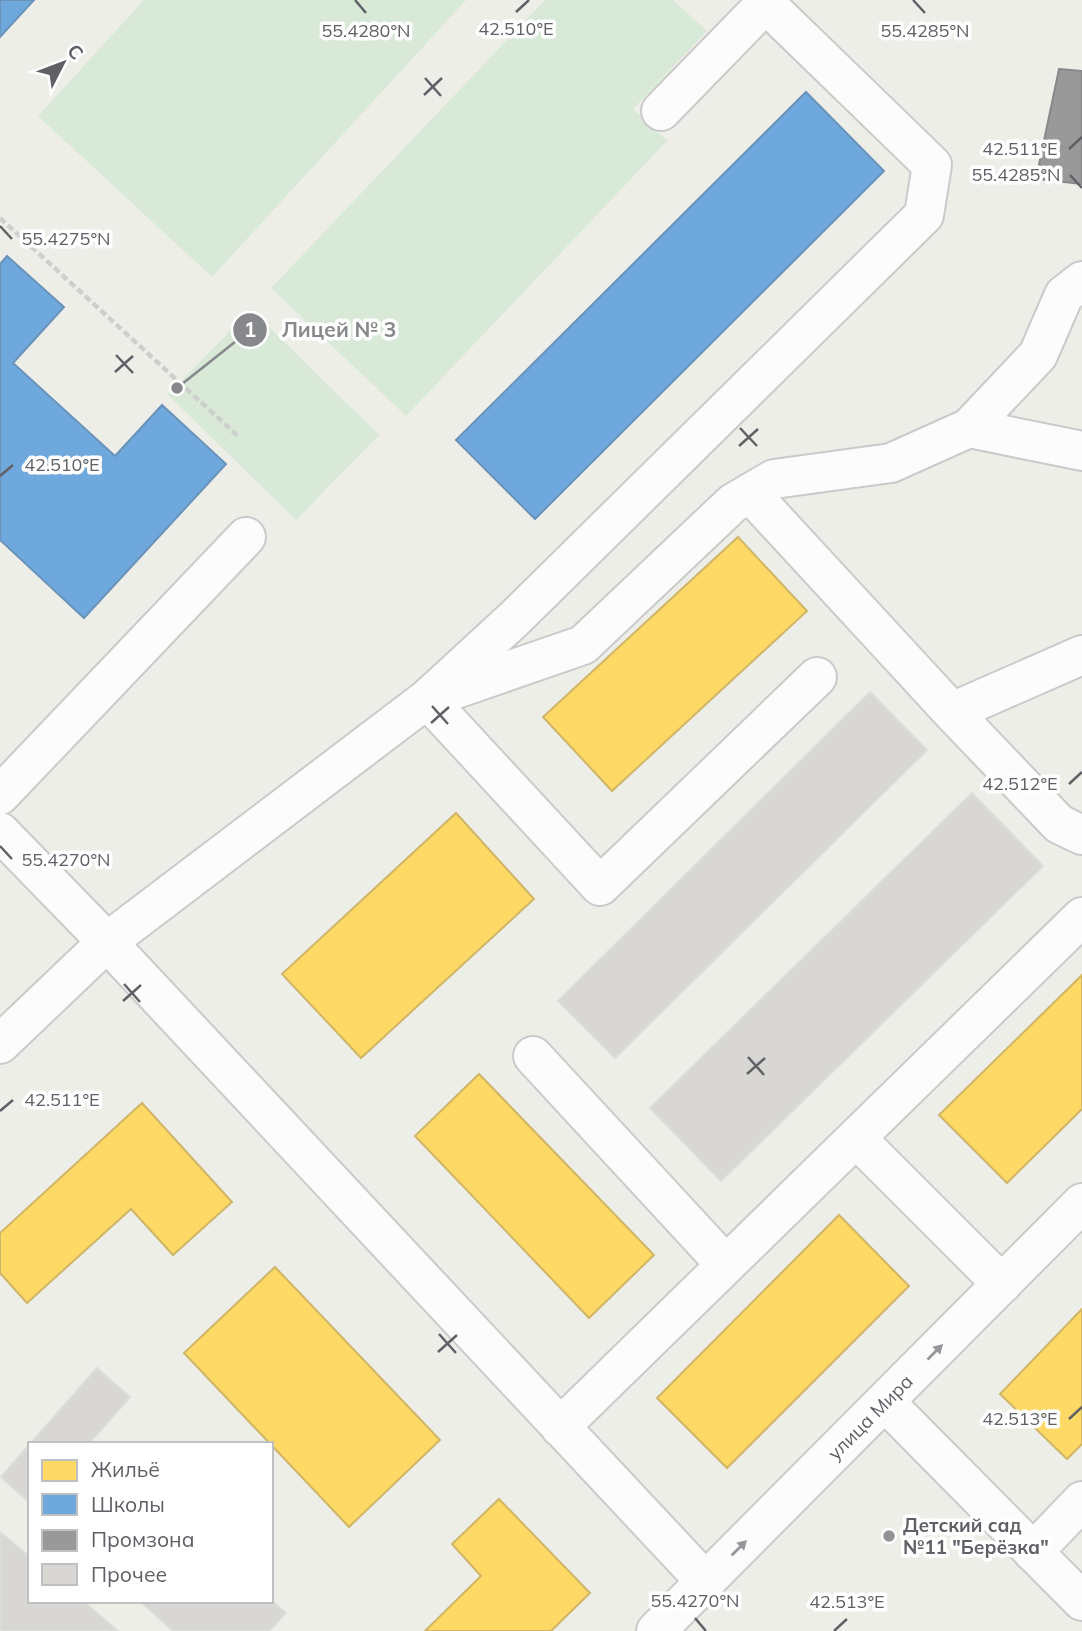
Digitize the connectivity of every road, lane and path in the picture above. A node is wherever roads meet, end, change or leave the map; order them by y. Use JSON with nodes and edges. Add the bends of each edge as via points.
{"nodes":[{"id":1,"x":767,"y":2,"type":"edge"},
{"id":2,"x":662,"y":111,"type":"dead end"},
{"id":3,"x":0,"y":218,"type":"edge"},
{"id":4,"x":1082,"y":281,"type":"edge"},
{"id":5,"x":969,"y":428,"type":"junction"},
{"id":6,"x":239,"y":437,"type":"dead end"},
{"id":7,"x":1082,"y":451,"type":"edge"},
{"id":8,"x":750,"y":493,"type":"junction"},
{"id":9,"x":246,"y":537,"type":"dead end"},
{"id":10,"x":1082,"y":655,"type":"edge"},
{"id":11,"x":817,"y":677,"type":"dead end"},
{"id":12,"x":426,"y":699,"type":"junction"},
{"id":13,"x":952,"y":712,"type":"junction"},
{"id":14,"x":0,"y":795,"type":"edge"},
{"id":15,"x":0,"y":832,"type":"edge"},
{"id":16,"x":1082,"y":835,"type":"edge"},
{"id":17,"x":1082,"y":917,"type":"edge"},
{"id":18,"x":107,"y":942,"type":"junction"},
{"id":19,"x":0,"y":1044,"type":"edge"},
{"id":20,"x":533,"y":1056,"type":"dead end"},
{"id":21,"x":856,"y":1138,"type":"junction"},
{"id":22,"x":1082,"y":1203,"type":"edge"},
{"id":23,"x":726,"y":1265,"type":"junction"},
{"id":24,"x":1002,"y":1284,"type":"junction"},
{"id":25,"x":885,"y":1402,"type":"junction"},
{"id":26,"x":561,"y":1427,"type":"junction"},
{"id":27,"x":1082,"y":1501,"type":"edge"},
{"id":28,"x":1032,"y":1552,"type":"junction"},
{"id":29,"x":705,"y":1581,"type":"junction"},
{"id":30,"x":1082,"y":1601,"type":"edge"},
{"id":31,"x":656,"y":1631,"type":"edge"}],
"edges":[{"from":1,"to":2,"type":"street"},
{"from":1,"to":12,"type":"street","via":[[932,165],[923,215],[514,619]]},
{"from":3,"to":6,"type":"path"},
{"from":4,"to":5,"type":"street","via":[[1063,295],[1038,355]]},
{"from":5,"to":7,"type":"street"},
{"from":5,"to":8,"type":"street","via":[[891,463],[774,479]]},
{"from":8,"to":12,"type":"street","via":[[733,503],[583,645]]},
{"from":8,"to":13,"type":"street"},
{"from":9,"to":14,"type":"street"},
{"from":10,"to":13,"type":"street"},
{"from":11,"to":12,"type":"street","via":[[600,886]]},
{"from":12,"to":18,"type":"street"},
{"from":13,"to":16,"type":"street","via":[[1059,824]]},
{"from":15,"to":18,"type":"street"},
{"from":17,"to":21,"type":"street"},
{"from":18,"to":19,"type":"street"},
{"from":18,"to":26,"type":"street"},
{"from":20,"to":23,"type":"street"},
{"from":21,"to":23,"type":"street"},
{"from":21,"to":24,"type":"street"},
{"from":22,"to":24,"type":"street","name":"улица Мира"},
{"from":23,"to":26,"type":"street"},
{"from":25,"to":24,"type":"street","name":"улица Мира","one_way":true},
{"from":25,"to":28,"type":"street"},
{"from":29,"to":25,"type":"street","name":"улица Мира","one_way":true},
{"from":26,"to":29,"type":"street"},
{"from":27,"to":28,"type":"street"},
{"from":28,"to":30,"type":"street"},
{"from":29,"to":31,"type":"street","name":"улица Мира"}]}
